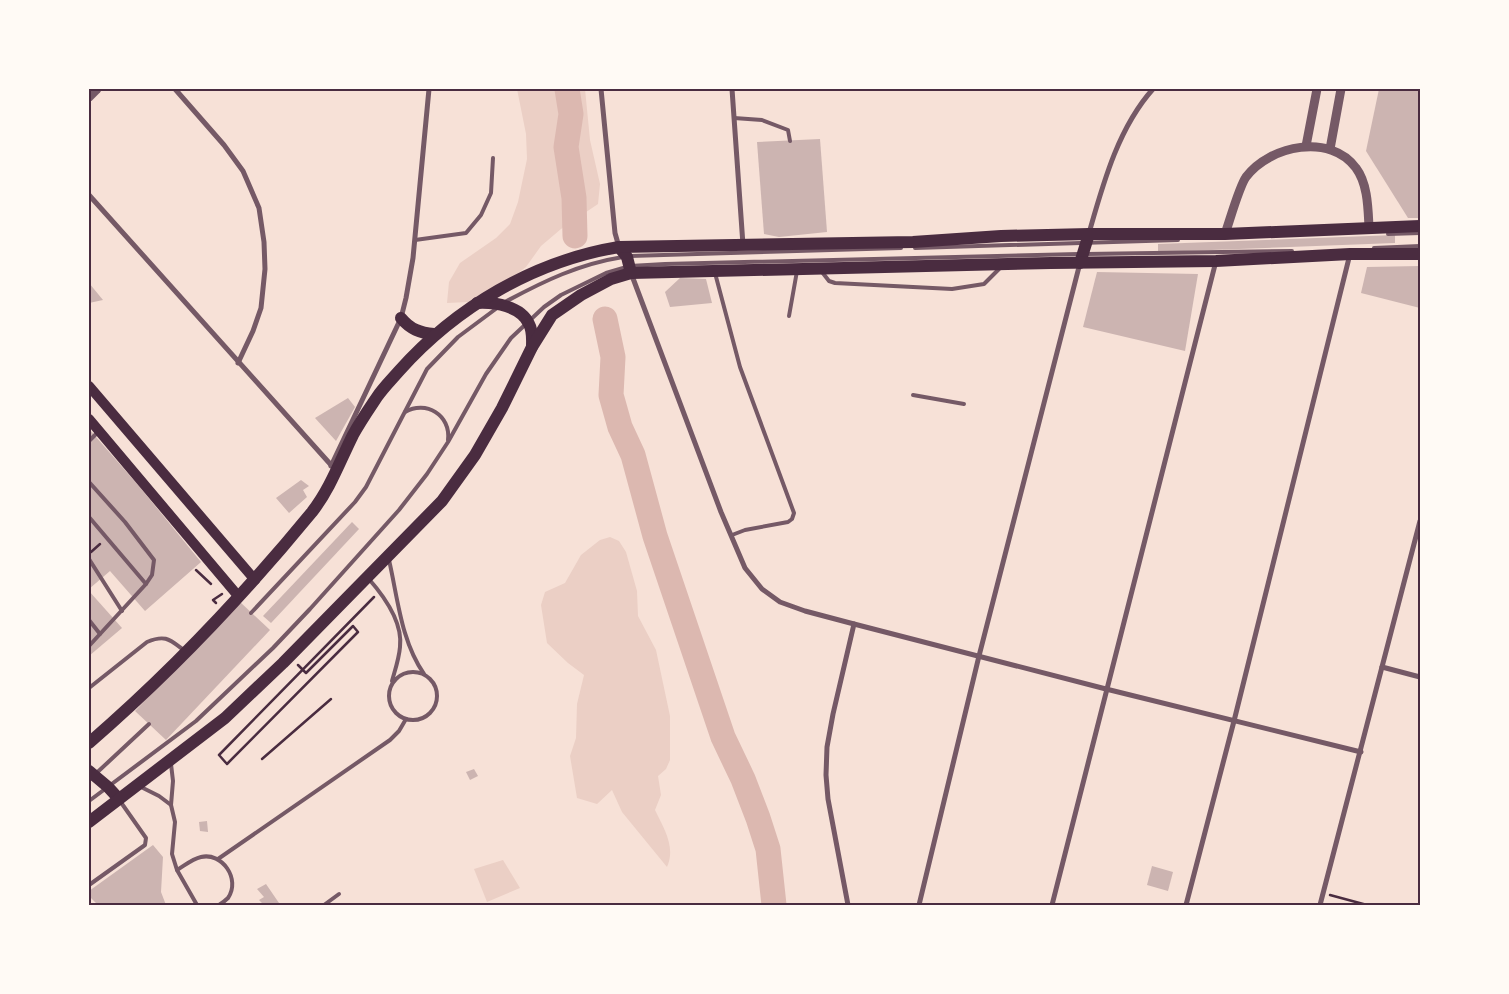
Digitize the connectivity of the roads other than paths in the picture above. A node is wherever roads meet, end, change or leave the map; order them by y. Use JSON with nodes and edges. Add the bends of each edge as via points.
{"nodes":[{"id":1,"x":97,"y":89,"type":"edge"},
{"id":2,"x":176,"y":89,"type":"edge"},
{"id":3,"x":429,"y":89,"type":"edge"},
{"id":4,"x":601,"y":89,"type":"edge"},
{"id":5,"x":732,"y":89,"type":"edge"},
{"id":6,"x":1153,"y":89,"type":"edge"},
{"id":7,"x":1317,"y":89,"type":"edge"},
{"id":8,"x":1341,"y":89,"type":"edge"},
{"id":9,"x":89,"y":97,"type":"edge"},
{"id":10,"x":734,"y":118,"type":"junction"},
{"id":11,"x":790,"y":141,"type":"dead end"},
{"id":12,"x":1306,"y":146,"type":"junction"},
{"id":13,"x":1330,"y":149,"type":"junction"},
{"id":14,"x":493,"y":158,"type":"dead end"},
{"id":15,"x":89,"y":195,"type":"edge"},
{"id":16,"x":1420,"y":226,"type":"edge"},
{"id":17,"x":1369,"y":227,"type":"junction"},
{"id":18,"x":1420,"y":233,"type":"edge"},
{"id":19,"x":1225,"y":234,"type":"junction"},
{"id":20,"x":1384,"y":234,"type":"dead end"},
{"id":21,"x":1315,"y":236,"type":"dead end"},
{"id":22,"x":415,"y":240,"type":"junction"},
{"id":23,"x":1186,"y":240,"type":"dead end"},
{"id":24,"x":1196,"y":240,"type":"dead end"},
{"id":25,"x":743,"y":245,"type":"junction"},
{"id":26,"x":1420,"y":246,"type":"edge"},
{"id":27,"x":1373,"y":248,"type":"dead end"},
{"id":28,"x":1085,"y":249,"type":"junction"},
{"id":29,"x":1335,"y":249,"type":"dead end"},
{"id":30,"x":1298,"y":251,"type":"dead end"},
{"id":31,"x":1352,"y":252,"type":"junction"},
{"id":32,"x":1420,"y":254,"type":"edge"},
{"id":33,"x":627,"y":261,"type":"junction"},
{"id":34,"x":1216,"y":261,"type":"junction"},
{"id":35,"x":1003,"y":264,"type":"junction"},
{"id":36,"x":819,"y":268,"type":"junction"},
{"id":37,"x":714,"y":270,"type":"junction"},
{"id":38,"x":797,"y":270,"type":"junction"},
{"id":39,"x":477,"y":303,"type":"junction"},
{"id":40,"x":502,"y":304,"type":"junction"},
{"id":41,"x":789,"y":316,"type":"dead end"},
{"id":42,"x":401,"y":318,"type":"junction"},
{"id":43,"x":529,"y":322,"type":"junction"},
{"id":44,"x":434,"y":334,"type":"junction"},
{"id":45,"x":532,"y":347,"type":"junction"},
{"id":46,"x":238,"y":363,"type":"junction"},
{"id":47,"x":90,"y":389,"type":"edge"},
{"id":48,"x":913,"y":395,"type":"dead end"},
{"id":49,"x":964,"y":404,"type":"dead end"},
{"id":50,"x":404,"y":412,"type":"junction"},
{"id":51,"x":94,"y":425,"type":"edge"},
{"id":52,"x":89,"y":441,"type":"edge"},
{"id":53,"x":448,"y":442,"type":"junction"},
{"id":54,"x":333,"y":468,"type":"junction"},
{"id":55,"x":89,"y":482,"type":"edge"},
{"id":56,"x":89,"y":517,"type":"edge"},
{"id":57,"x":1420,"y":521,"type":"edge"},
{"id":58,"x":732,"y":536,"type":"junction"},
{"id":59,"x":388,"y":556,"type":"junction"},
{"id":60,"x":89,"y":560,"type":"edge"},
{"id":61,"x":367,"y":577,"type":"junction"},
{"id":62,"x":255,"y":580,"type":"junction"},
{"id":63,"x":146,"y":584,"type":"junction"},
{"id":64,"x":239,"y":597,"type":"junction"},
{"id":65,"x":122,"y":611,"type":"junction"},
{"id":66,"x":251,"y":613,"type":"dead end"},
{"id":67,"x":89,"y":620,"type":"edge"},
{"id":68,"x":854,"y":624,"type":"junction"},
{"id":69,"x":100,"y":634,"type":"junction"},
{"id":70,"x":89,"y":646,"type":"edge"},
{"id":71,"x":187,"y":653,"type":"junction"},
{"id":72,"x":979,"y":656,"type":"junction"},
{"id":73,"x":1382,"y":667,"type":"junction"},
{"id":74,"x":424,"y":674,"type":"junction"},
{"id":75,"x":1420,"y":677,"type":"edge"},
{"id":76,"x":391,"y":686,"type":"junction"},
{"id":77,"x":89,"y":688,"type":"edge"},
{"id":78,"x":1106,"y":689,"type":"junction"},
{"id":79,"x":406,"y":719,"type":"junction"},
{"id":80,"x":1234,"y":721,"type":"junction"},
{"id":81,"x":149,"y":724,"type":"dead end"},
{"id":82,"x":89,"y":743,"type":"edge"},
{"id":83,"x":1361,"y":752,"type":"junction"},
{"id":84,"x":170,"y":759,"type":"junction"},
{"id":85,"x":91,"y":776,"type":"edge"},
{"id":86,"x":136,"y":784,"type":"junction"},
{"id":87,"x":108,"y":787,"type":"junction"},
{"id":88,"x":119,"y":799,"type":"junction"},
{"id":89,"x":89,"y":801,"type":"edge"},
{"id":90,"x":171,"y":805,"type":"junction"},
{"id":91,"x":89,"y":822,"type":"edge"},
{"id":92,"x":218,"y":859,"type":"junction"},
{"id":93,"x":177,"y":870,"type":"junction"},
{"id":94,"x":89,"y":885,"type":"edge"},
{"id":95,"x":339,"y":894,"type":"dead end"},
{"id":96,"x":197,"y":905,"type":"edge"},
{"id":97,"x":219,"y":905,"type":"edge"},
{"id":98,"x":324,"y":905,"type":"edge"},
{"id":99,"x":848,"y":905,"type":"edge"},
{"id":100,"x":918,"y":905,"type":"edge"},
{"id":101,"x":1052,"y":905,"type":"edge"},
{"id":102,"x":1186,"y":905,"type":"edge"},
{"id":103,"x":1320,"y":905,"type":"edge"}],
"edges":[{"from":1,"to":9,"type":"street"},
{"from":2,"to":46,"type":"street","via":[[243,171],[259,208],[264,251],[260,308]]},
{"from":3,"to":22,"type":"street"},
{"from":4,"to":33,"type":"street","via":[[615,233]]},
{"from":5,"to":10,"type":"street"},
{"from":6,"to":28,"type":"street","via":[[1126,129],[1102,188]]},
{"from":7,"to":12,"type":"street"},
{"from":8,"to":13,"type":"street"},
{"from":10,"to":11,"type":"lane","via":[[762,120],[788,130]]},
{"from":10,"to":25,"type":"street"},
{"from":12,"to":13,"type":"street"},
{"from":12,"to":19,"type":"street","via":[[1258,163],[1245,178]]},
{"from":13,"to":17,"type":"street","via":[[1357,168],[1364,186]]},
{"from":14,"to":22,"type":"lane","via":[[492,193],[481,215],[466,233]]},
{"from":15,"to":46,"type":"street"},
{"from":16,"to":17,"type":"main road"},
{"from":17,"to":19,"type":"main road"},
{"from":18,"to":20,"type":"lane"},
{"from":19,"to":28,"type":"main road"},
{"from":21,"to":24,"type":"lane"},
{"from":22,"to":42,"type":"street"},
{"from":23,"to":28,"type":"lane"},
{"from":25,"to":28,"type":"main road","via":[[810,239],[913,242],[1001,236]]},
{"from":25,"to":33,"type":"main road"},
{"from":26,"to":27,"type":"lane"},
{"from":28,"to":30,"type":"lane"},
{"from":28,"to":33,"type":"lane"},
{"from":28,"to":33,"type":"lane","via":[[665,264]]},
{"from":28,"to":34,"type":"main road"},
{"from":28,"to":35,"type":"main road"},
{"from":28,"to":72,"type":"street"},
{"from":29,"to":31,"type":"lane"},
{"from":31,"to":32,"type":"main road"},
{"from":31,"to":34,"type":"main road"},
{"from":31,"to":80,"type":"street"},
{"from":33,"to":37,"type":"main road"},
{"from":33,"to":39,"type":"main road","via":[[576,256],[526,275]]},
{"from":33,"to":40,"type":"lane","via":[[598,261],[549,279]]},
{"from":33,"to":43,"type":"lane","via":[[561,295]]},
{"from":33,"to":45,"type":"main road","via":[[611,279],[552,315]]},
{"from":33,"to":58,"type":"street"},
{"from":34,"to":78,"type":"street"},
{"from":35,"to":36,"type":"main road"},
{"from":35,"to":36,"type":"lane","via":[[984,284],[952,288],[836,283]]},
{"from":36,"to":38,"type":"main road"},
{"from":37,"to":38,"type":"main road"},
{"from":37,"to":58,"type":"lane","via":[[740,367],[794,513],[788,522],[745,530]]},
{"from":38,"to":41,"type":"lane"},
{"from":39,"to":40,"type":"main road"},
{"from":39,"to":44,"type":"main road"},
{"from":40,"to":43,"type":"main road"},
{"from":40,"to":50,"type":"lane","via":[[458,337],[427,369]]},
{"from":42,"to":44,"type":"main road","via":[[412,328]]},
{"from":42,"to":54,"type":"street"},
{"from":43,"to":45,"type":"main road"},
{"from":43,"to":53,"type":"lane","via":[[512,338],[486,374]]},
{"from":44,"to":54,"type":"main road","via":[[378,395]]},
{"from":45,"to":59,"type":"main road","via":[[475,456],[442,500]]},
{"from":46,"to":54,"type":"street"},
{"from":47,"to":62,"type":"main road"},
{"from":48,"to":49,"type":"lane"},
{"from":50,"to":53,"type":"lane","via":[[421,407],[439,413],[448,429]]},
{"from":50,"to":66,"type":"lane","via":[[355,502]]},
{"from":51,"to":52,"type":"lane"},
{"from":51,"to":64,"type":"main road"},
{"from":53,"to":87,"type":"lane","via":[[399,510],[273,648],[196,721]]},
{"from":54,"to":62,"type":"main road","via":[[314,510]]},
{"from":55,"to":63,"type":"lane","via":[[154,560],[152,575]]},
{"from":56,"to":63,"type":"lane"},
{"from":57,"to":73,"type":"street"},
{"from":58,"to":68,"type":"street","via":[[745,568],[762,589],[780,602]]},
{"from":59,"to":61,"type":"main road"},
{"from":59,"to":74,"type":"lane","via":[[403,625],[414,659]]},
{"from":60,"to":65,"type":"lane"},
{"from":61,"to":76,"type":"lane","via":[[380,591],[396,620],[401,645]]},
{"from":61,"to":84,"type":"main road","via":[[225,718]]},
{"from":62,"to":64,"type":"main road"},
{"from":63,"to":65,"type":"lane"},
{"from":64,"to":71,"type":"main road"},
{"from":65,"to":69,"type":"lane"},
{"from":67,"to":69,"type":"lane"},
{"from":68,"to":72,"type":"street"},
{"from":68,"to":99,"type":"street","via":[[833,714],[826,775]]},
{"from":69,"to":70,"type":"lane"},
{"from":71,"to":77,"type":"lane","via":[[166,638],[157,638],[147,642]]},
{"from":71,"to":82,"type":"main road"},
{"from":72,"to":78,"type":"street"},
{"from":72,"to":100,"type":"street"},
{"from":73,"to":75,"type":"street"},
{"from":73,"to":83,"type":"street"},
{"from":74,"to":76,"type":"lane","via":[[401,674]]},
{"from":74,"to":79,"type":"lane","via":[[435,685],[437,701],[429,715],[422,719]]},
{"from":76,"to":79,"type":"lane","via":[[388,694],[392,710]]},
{"from":78,"to":80,"type":"street"},
{"from":78,"to":101,"type":"street"},
{"from":79,"to":92,"type":"lane","via":[[390,740]]},
{"from":80,"to":83,"type":"street"},
{"from":80,"to":102,"type":"street"},
{"from":81,"to":85,"type":"lane"},
{"from":83,"to":103,"type":"street"},
{"from":84,"to":86,"type":"main road"},
{"from":84,"to":90,"type":"lane"},
{"from":85,"to":87,"type":"main road"},
{"from":86,"to":88,"type":"main road"},
{"from":86,"to":90,"type":"lane"},
{"from":87,"to":88,"type":"main road"},
{"from":87,"to":89,"type":"lane"},
{"from":88,"to":91,"type":"main road"},
{"from":88,"to":94,"type":"lane","via":[[146,838],[145,845]]},
{"from":90,"to":93,"type":"lane","via":[[175,822],[172,854]]},
{"from":92,"to":93,"type":"lane","via":[[202,856]]},
{"from":92,"to":97,"type":"lane","via":[[229,869],[233,883],[228,898]]},
{"from":93,"to":96,"type":"lane"},
{"from":95,"to":98,"type":"lane"}]}
